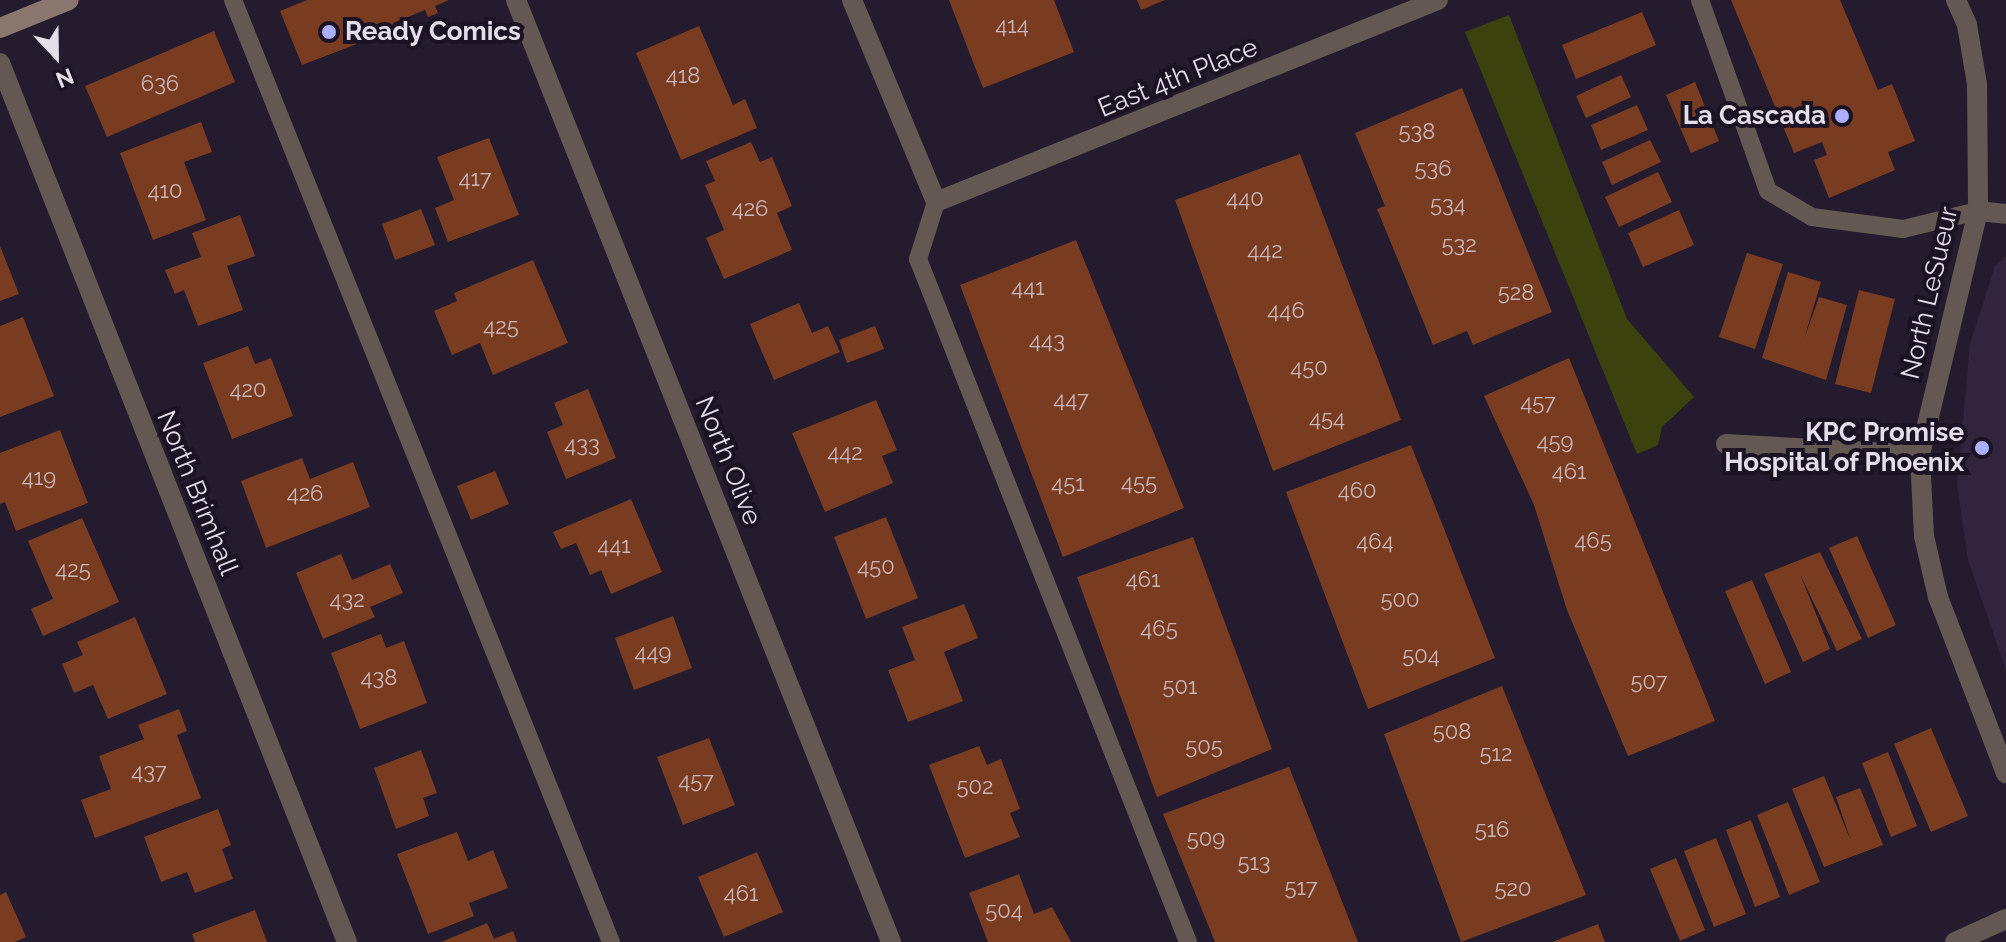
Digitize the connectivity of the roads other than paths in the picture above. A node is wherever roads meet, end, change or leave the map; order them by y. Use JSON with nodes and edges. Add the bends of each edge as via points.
{"nodes":[{"id":1,"x":69,"y":0,"type":"edge"},
{"id":2,"x":233,"y":0,"type":"edge"},
{"id":3,"x":516,"y":0,"type":"edge"},
{"id":4,"x":852,"y":0,"type":"edge"},
{"id":5,"x":1438,"y":0,"type":"edge"},
{"id":6,"x":1700,"y":0,"type":"edge"},
{"id":7,"x":1956,"y":0,"type":"edge"},
{"id":8,"x":0,"y":28,"type":"edge"},
{"id":9,"x":0,"y":63,"type":"edge"},
{"id":10,"x":936,"y":202,"type":"junction"},
{"id":11,"x":1978,"y":211,"type":"junction"},
{"id":12,"x":2006,"y":214,"type":"edge"},
{"id":13,"x":1726,"y":444,"type":"dead end"},
{"id":14,"x":1920,"y":455,"type":"junction"},
{"id":15,"x":2006,"y":773,"type":"edge"},
{"id":16,"x":2006,"y":919,"type":"edge"},
{"id":17,"x":347,"y":942,"type":"edge"},
{"id":18,"x":611,"y":942,"type":"edge"},
{"id":19,"x":891,"y":942,"type":"edge"},
{"id":20,"x":1188,"y":942,"type":"edge"},
{"id":21,"x":1955,"y":942,"type":"edge"}],
"edges":[{"from":1,"to":8,"type":"main road"},
{"from":2,"to":18,"type":"lane"},
{"from":3,"to":19,"type":"street","name":"North Olive"},
{"from":4,"to":10,"type":"street"},
{"from":5,"to":10,"type":"street","name":"East 4th Place"},
{"from":6,"to":11,"type":"lane","via":[[1768,191],[1812,217],[1903,229]]},
{"from":7,"to":11,"type":"street","name":"North LeSueur","via":[[1967,25],[1977,84]]},
{"from":9,"to":17,"type":"street","name":"North Brimhall"},
{"from":10,"to":20,"type":"lane","via":[[918,259]]},
{"from":11,"to":12,"type":"street"},
{"from":11,"to":14,"type":"street","name":"North LeSueur"},
{"from":13,"to":14,"type":"street"},
{"from":14,"to":15,"type":"street","name":"North LeSueur","via":[[1924,536],[1938,597]]},
{"from":16,"to":21,"type":"street"}]}
